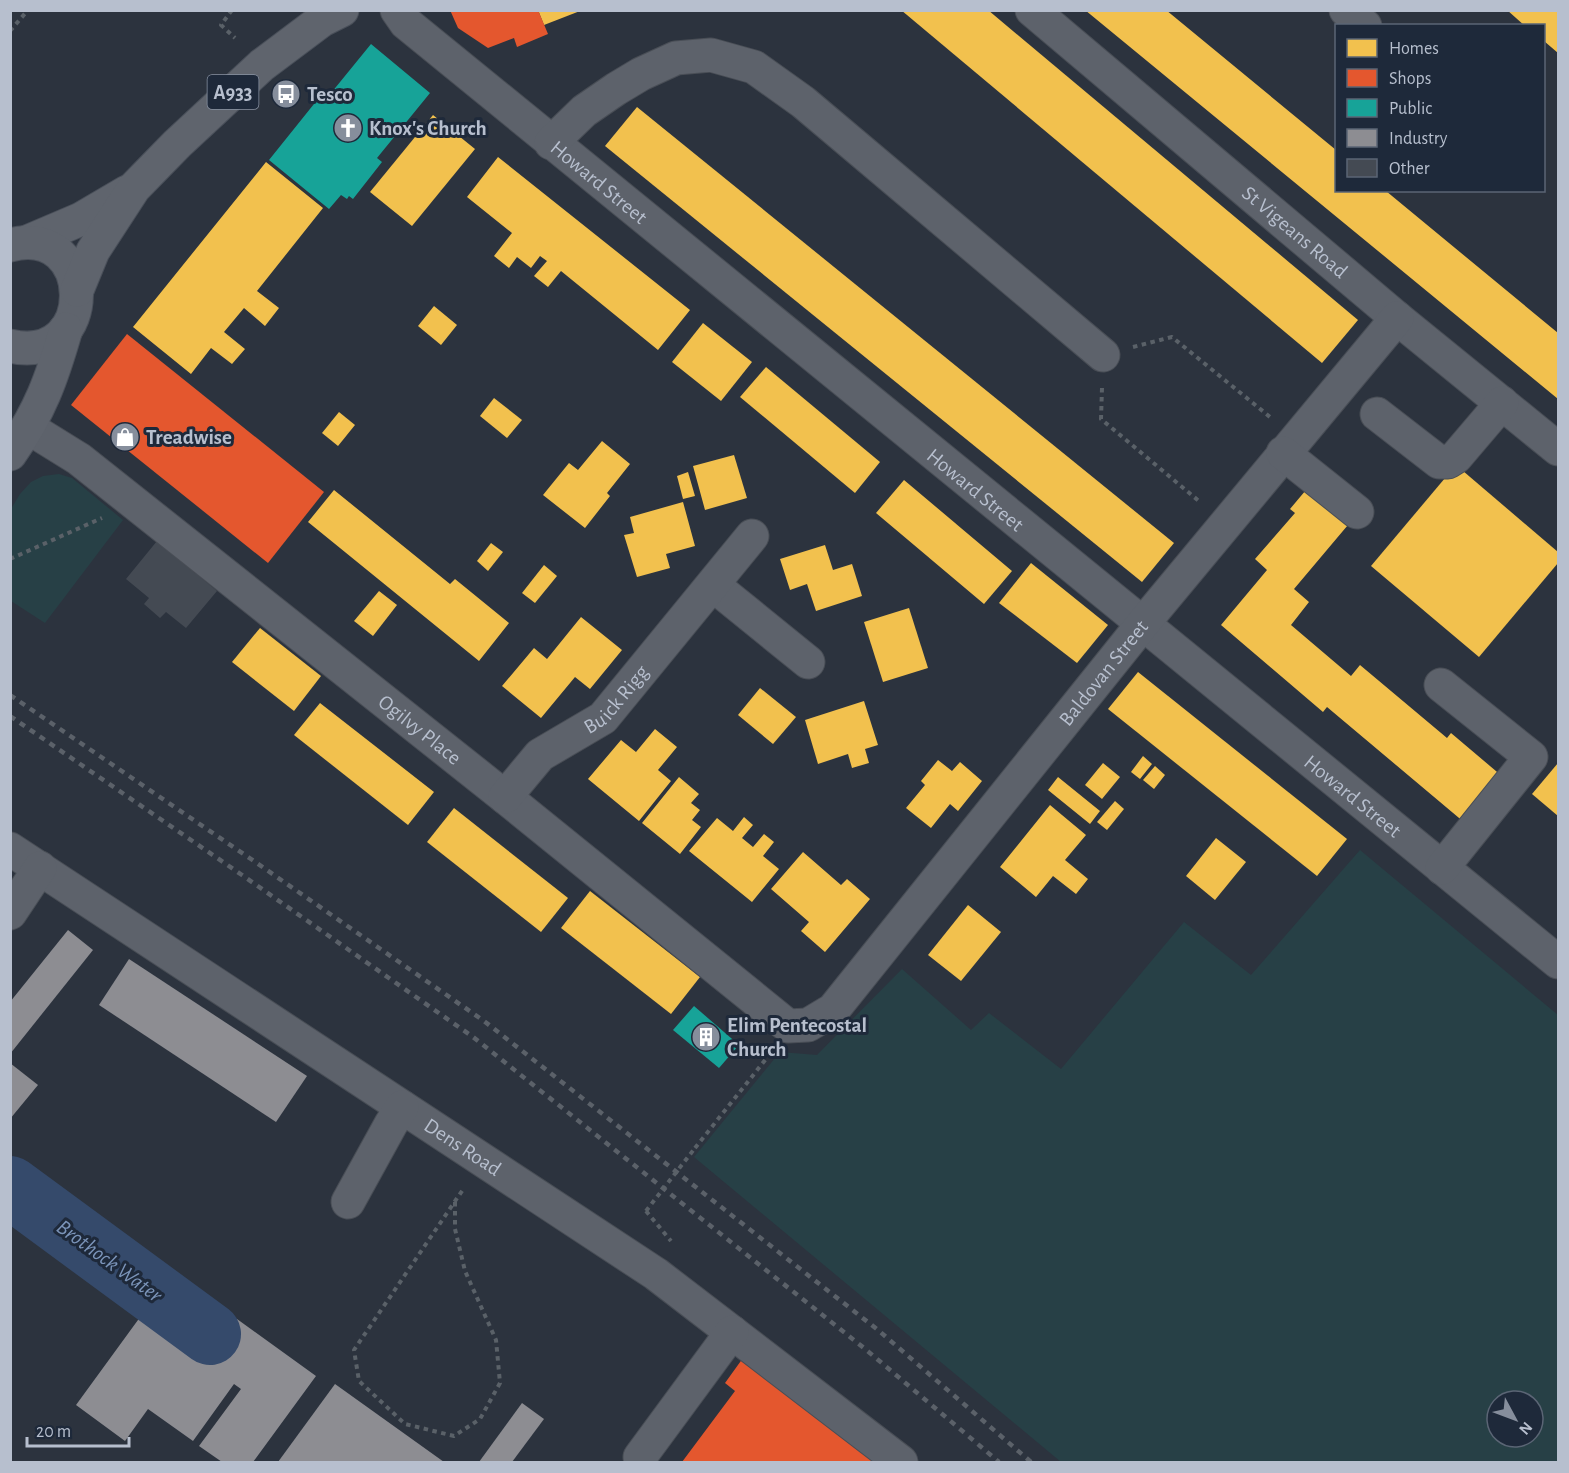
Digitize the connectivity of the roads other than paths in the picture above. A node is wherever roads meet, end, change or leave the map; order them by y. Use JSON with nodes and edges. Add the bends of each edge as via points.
{"nodes":[{"id":1,"x":342,"y":10,"type":"edge"},
{"id":2,"x":397,"y":10,"type":"edge"},
{"id":3,"x":1032,"y":10,"type":"edge"},
{"id":4,"x":1346,"y":10,"type":"edge"},
{"id":5,"x":1363,"y":24,"type":"edge"},
{"id":6,"x":551,"y":143,"type":"junction"},
{"id":7,"x":134,"y":188,"type":"junction"},
{"id":8,"x":19,"y":244,"type":"edge"},
{"id":9,"x":77,"y":290,"type":"junction"},
{"id":10,"x":1397,"y":318,"type":"junction"},
{"id":11,"x":66,"y":329,"type":"junction"},
{"id":12,"x":10,"y":346,"type":"edge"},
{"id":13,"x":1103,"y":355,"type":"road end"},
{"id":14,"x":1502,"y":403,"type":"junction"},
{"id":15,"x":1377,"y":414,"type":"dead end"},
{"id":16,"x":20,"y":441,"type":"edge"},
{"id":17,"x":1290,"y":446,"type":"junction"},
{"id":18,"x":1558,"y":449,"type":"edge"},
{"id":19,"x":1357,"y":512,"type":"dead end"},
{"id":20,"x":752,"y":536,"type":"dead end"},
{"id":21,"x":713,"y":585,"type":"junction"},
{"id":22,"x":1141,"y":626,"type":"junction"},
{"id":23,"x":808,"y":662,"type":"dead end"},
{"id":24,"x":1441,"y":685,"type":"dead end"},
{"id":25,"x":505,"y":797,"type":"junction"},
{"id":26,"x":10,"y":849,"type":"edge"},
{"id":27,"x":40,"y":868,"type":"junction"},
{"id":28,"x":1442,"y":868,"type":"junction"},
{"id":29,"x":10,"y":913,"type":"edge"},
{"id":30,"x":1558,"y":962,"type":"edge"},
{"id":31,"x":798,"y":1025,"type":"joint"},
{"id":32,"x":402,"y":1107,"type":"junction"},
{"id":33,"x":348,"y":1202,"type":"dead end"},
{"id":34,"x":732,"y":1332,"type":"junction"},
{"id":35,"x":640,"y":1458,"type":"dead end"},
{"id":36,"x":901,"y":1462,"type":"edge"}],
"edges":[{"from":1,"to":7,"type":"main road","number":"A933","via":[[322,20],[262,65]]},
{"from":2,"to":6,"type":"street","name":"Howard Street","via":[[406,23]]},
{"from":3,"to":10,"type":"street","name":"St Vigeans Road"},
{"from":4,"to":5,"type":"street"},
{"from":6,"to":13,"type":"street","via":[[584,111],[616,88],[676,58],[711,55],[754,67],[803,102]]},
{"from":6,"to":22,"type":"street","name":"Howard Street"},
{"from":7,"to":8,"type":"main road","number":"A933","via":[[81,219]]},
{"from":7,"to":9,"type":"main road","number":"A933","via":[[93,251]]},
{"from":8,"to":9,"type":"main road","number":"A933","via":[[41,245],[55,251],[74,275]]},
{"from":9,"to":11,"type":"main road","number":"A933","via":[[77,304]]},
{"from":10,"to":14,"type":"street","name":"St Vigeans Road"},
{"from":10,"to":17,"type":"street","name":"Baldovan Street"},
{"from":11,"to":12,"type":"main road","via":[[38,347]]},
{"from":11,"to":16,"type":"main road","number":"A933","via":[[53,377]]},
{"from":14,"to":15,"type":"street","via":[[1448,462],[1439,462]]},
{"from":14,"to":18,"type":"street","name":"St Vigeans Road"},
{"from":16,"to":25,"type":"street","name":"Ogilvy Place","via":[[79,459]]},
{"from":17,"to":19,"type":"street"},
{"from":17,"to":22,"type":"street","name":"Baldovan Street"},
{"from":20,"to":21,"type":"street","name":"Buick Rigg"},
{"from":21,"to":23,"type":"street"},
{"from":21,"to":25,"type":"street","name":"Buick Rigg","via":[[603,718],[540,756]]},
{"from":22,"to":28,"type":"street","name":"Howard Street"},
{"from":22,"to":31,"type":"street","name":"Baldovan Street","via":[[833,1010]]},
{"from":24,"to":28,"type":"street","via":[[1531,757]]},
{"from":25,"to":31,"type":"street","name":"Ogilvy Place"},
{"from":26,"to":27,"type":"street","name":"Dens Road"},
{"from":27,"to":29,"type":"street"},
{"from":27,"to":32,"type":"street","name":"Dens Road"},
{"from":28,"to":30,"type":"street","name":"Howard Street"},
{"from":32,"to":33,"type":"street"},
{"from":32,"to":34,"type":"street","name":"Dens Road","via":[[656,1274]]},
{"from":34,"to":35,"type":"street"},
{"from":34,"to":36,"type":"street","name":"Dens Road"}]}
